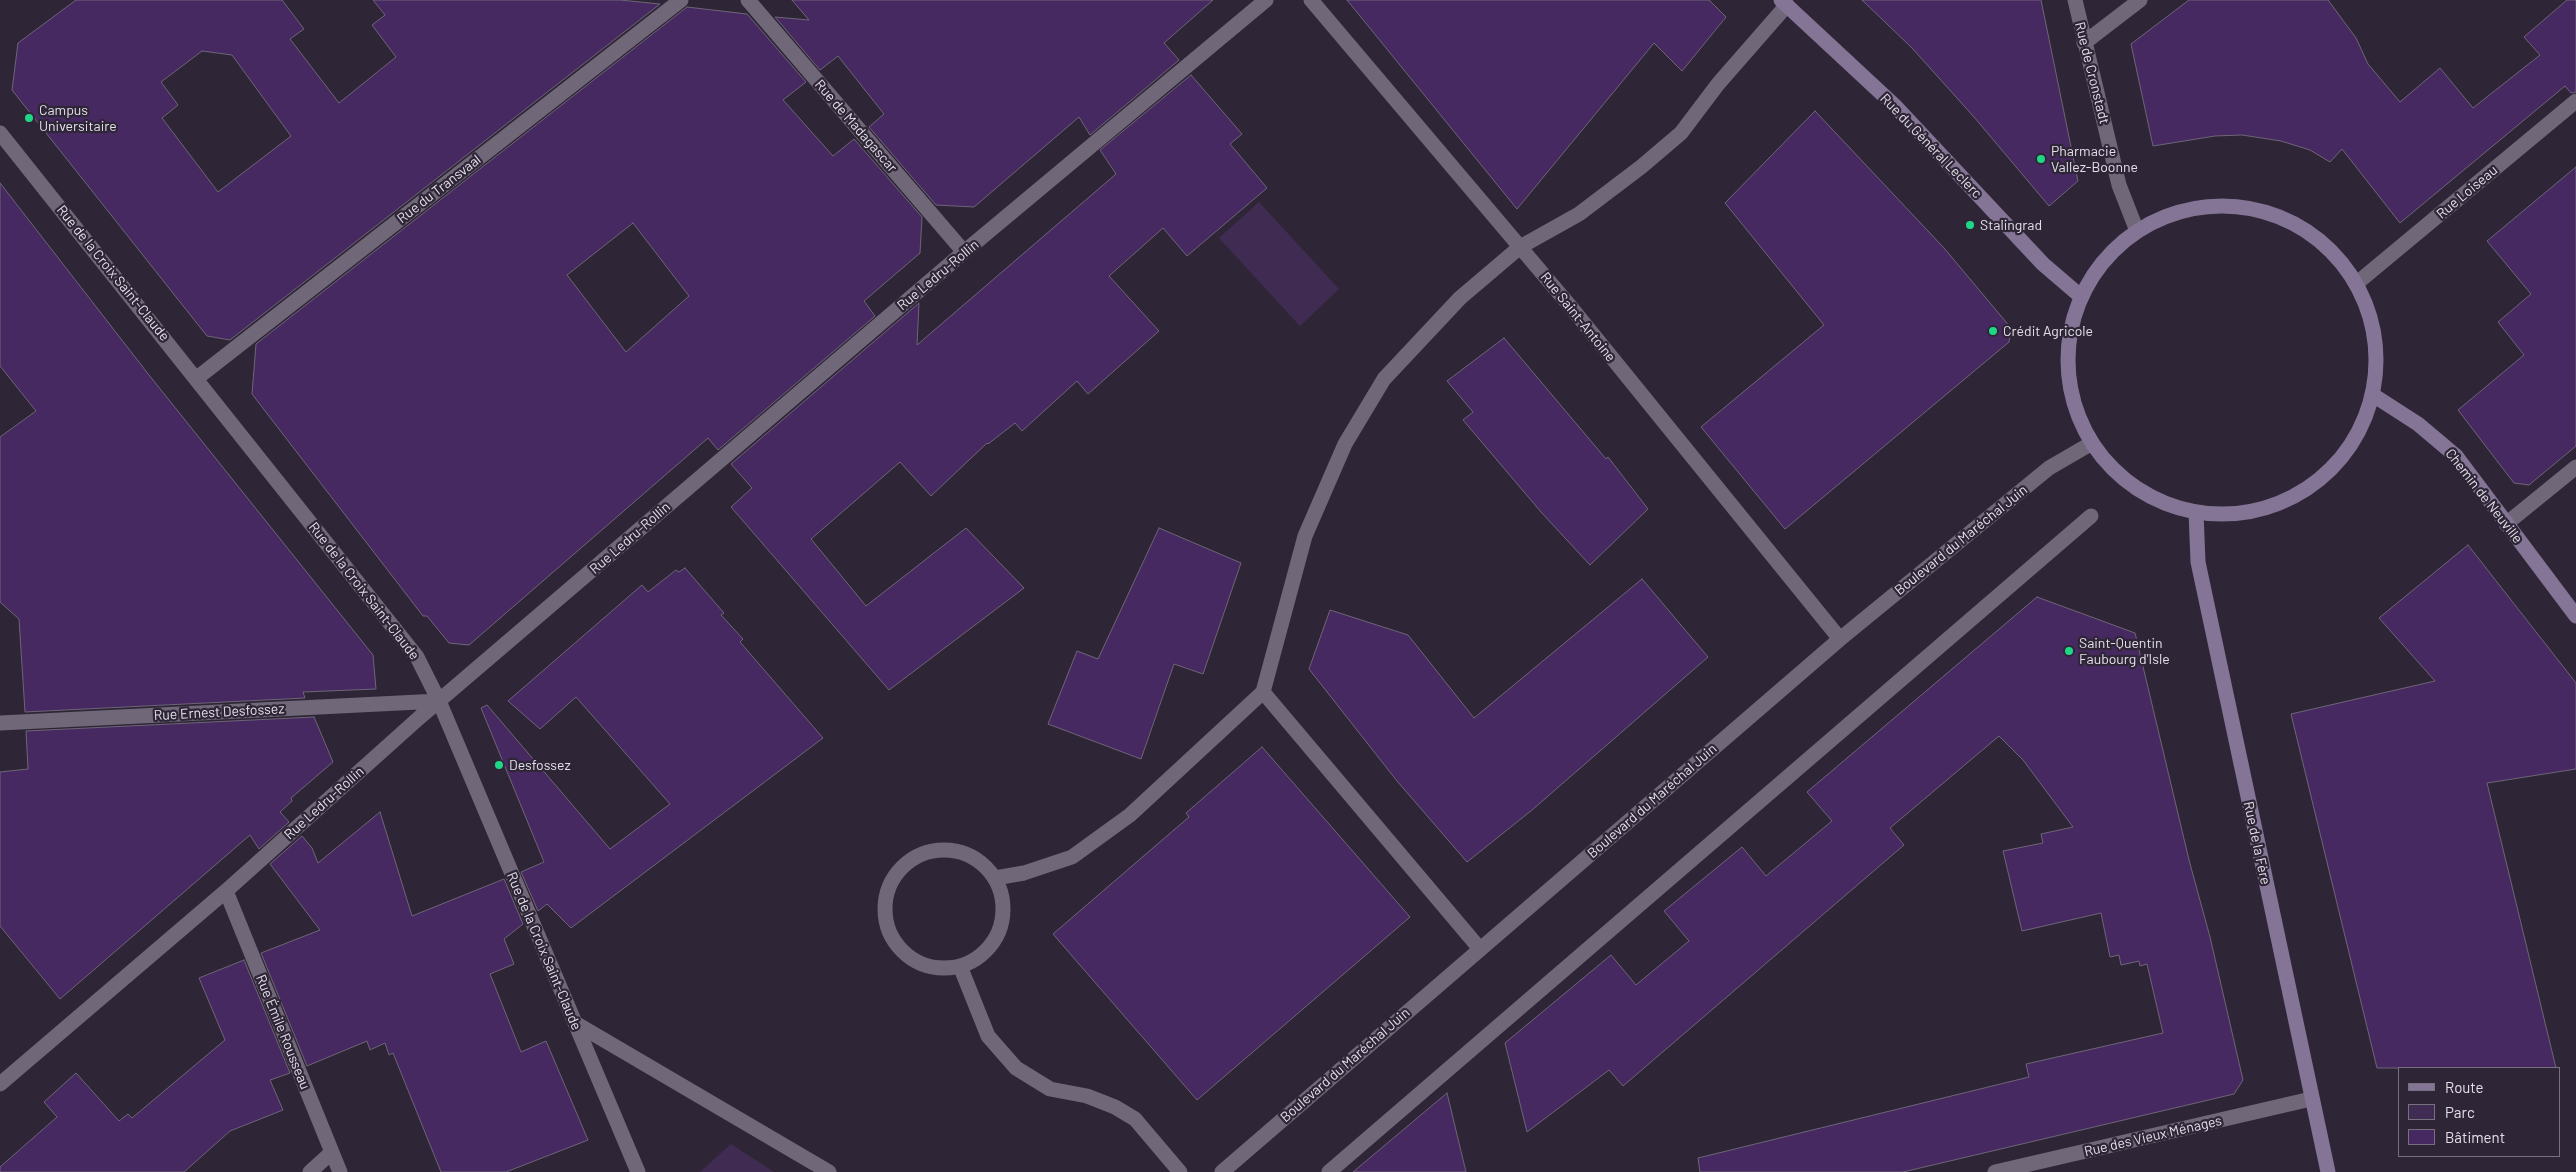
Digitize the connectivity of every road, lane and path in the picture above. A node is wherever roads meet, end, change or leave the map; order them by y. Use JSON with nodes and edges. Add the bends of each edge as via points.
{"nodes":[{"id":1,"x":681,"y":0,"type":"edge"},
{"id":2,"x":748,"y":0,"type":"edge"},
{"id":3,"x":1266,"y":0,"type":"edge"},
{"id":4,"x":1311,"y":0,"type":"edge"},
{"id":5,"x":2075,"y":0,"type":"edge"},
{"id":6,"x":2140,"y":0,"type":"edge"},
{"id":7,"x":1784,"y":3,"type":"edge"},
{"id":8,"x":2084,"y":43,"type":"junction"},
{"id":9,"x":2576,"y":101,"type":"edge"},
{"id":10,"x":0,"y":132,"type":"edge"},
{"id":11,"x":2137,"y":231,"type":"junction"},
{"id":12,"x":1520,"y":246,"type":"junction"},
{"id":13,"x":964,"y":252,"type":"junction"},
{"id":14,"x":2357,"y":283,"type":"junction"},
{"id":15,"x":2078,"y":294,"type":"junction"},
{"id":16,"x":197,"y":378,"type":"junction"},
{"id":17,"x":2374,"y":395,"type":"junction"},
{"id":18,"x":2092,"y":443,"type":"junction"},
{"id":19,"x":2576,"y":467,"type":"edge"},
{"id":20,"x":2196,"y":512,"type":"junction"},
{"id":21,"x":2091,"y":516,"type":"dead end"},
{"id":22,"x":2506,"y":524,"type":"junction"},
{"id":23,"x":2576,"y":616,"type":"edge"},
{"id":24,"x":1840,"y":639,"type":"junction"},
{"id":25,"x":1263,"y":692,"type":"junction"},
{"id":26,"x":439,"y":701,"type":"junction"},
{"id":27,"x":0,"y":723,"type":"edge"},
{"id":28,"x":995,"y":878,"type":"junction"},
{"id":29,"x":226,"y":891,"type":"junction"},
{"id":30,"x":1480,"y":949,"type":"junction"},
{"id":31,"x":960,"y":966,"type":"junction"},
{"id":32,"x":575,"y":1023,"type":"junction"},
{"id":33,"x":0,"y":1084,"type":"edge"},
{"id":34,"x":2311,"y":1100,"type":"junction"},
{"id":35,"x":332,"y":1152,"type":"junction"},
{"id":36,"x":310,"y":1172,"type":"edge"},
{"id":37,"x":340,"y":1172,"type":"edge"},
{"id":38,"x":638,"y":1172,"type":"edge"},
{"id":39,"x":829,"y":1172,"type":"edge"},
{"id":40,"x":1180,"y":1172,"type":"edge"},
{"id":41,"x":1222,"y":1172,"type":"edge"},
{"id":42,"x":1329,"y":1172,"type":"edge"},
{"id":43,"x":1996,"y":1172,"type":"edge"},
{"id":44,"x":2328,"y":1172,"type":"edge"}],
"edges":[{"from":1,"to":16,"type":"street","name":"Rue du Transvaal"},
{"from":2,"to":13,"type":"street","name":"Rue de Madagascar"},
{"from":3,"to":13,"type":"street","name":"Rue Ledru-Rollin"},
{"from":4,"to":12,"type":"street","name":"Rue Saint-Antoine"},
{"from":5,"to":8,"type":"street","name":"Rue de Cronstadt"},
{"from":6,"to":8,"type":"street"},
{"from":7,"to":12,"type":"street","via":[[1681,133],[1579,214]]},
{"from":7,"to":15,"type":"main road","name":"Rue du Général Leclerc","via":[[1894,105],[2042,264]]},
{"from":8,"to":11,"type":"street","name":"Rue de Cronstadt","via":[[2119,184]]},
{"from":9,"to":14,"type":"street","name":"Rue Loiseau"},
{"from":10,"to":16,"type":"street","name":"Rue de la Croix Saint-Claude"},
{"from":11,"to":14,"type":"main road","via":[[2175,213],[2216,205],[2258,209],[2304,230],[2331,250]]},
{"from":11,"to":15,"type":"main road","via":[[2102,262]]},
{"from":12,"to":24,"type":"street","name":"Rue Saint-Antoine"},
{"from":12,"to":25,"type":"street","via":[[1460,298],[1384,380],[1345,444],[1305,536]]},
{"from":13,"to":26,"type":"street","name":"Rue Ledru-Rollin"},
{"from":14,"to":17,"type":"main road","via":[[2372,319],[2377,357]]},
{"from":15,"to":18,"type":"main road","via":[[2068,349],[2072,398]]},
{"from":16,"to":26,"type":"street","name":"Rue de la Croix Saint-Claude","via":[[417,656]]},
{"from":17,"to":20,"type":"main road","via":[[2359,432],[2336,465],[2305,491],[2269,507],[2229,514]]},
{"from":17,"to":22,"type":"main road","name":"Chemin de Neuville","via":[[2418,424],[2456,456]]},
{"from":18,"to":20,"type":"main road","via":[[2118,474],[2151,497]]},
{"from":18,"to":24,"type":"street","name":"Boulevard du Maréchal Juin","via":[[2049,468]]},
{"from":19,"to":22,"type":"street"},
{"from":20,"to":34,"type":"main road","name":"Rue de la Fère","via":[[2198,562]]},
{"from":21,"to":42,"type":"street"},
{"from":22,"to":23,"type":"main road","name":"Chemin de Neuville"},
{"from":24,"to":30,"type":"street","name":"Boulevard du Maréchal Juin"},
{"from":25,"to":28,"type":"street","via":[[1130,815],[1072,858]]},
{"from":25,"to":30,"type":"street"},
{"from":26,"to":27,"type":"street","name":"Rue Ernest Desfossez"},
{"from":26,"to":29,"type":"street","name":"Rue Ledru-Rollin"},
{"from":26,"to":32,"type":"street","name":"Rue de la Croix Saint-Claude"},
{"from":28,"to":31,"type":"street","via":[[1002,896],[1004,916],[998,935],[986,951],[971,963]]},
{"from":28,"to":31,"type":"street","via":[[983,864],[966,854],[946,849],[927,852],[909,860],[895,875],[886,893],[884,912],[888,931],[899,948],[914,960],[932,967]]},
{"from":29,"to":33,"type":"street","name":"Rue Ledru-Rollin"},
{"from":29,"to":35,"type":"street","name":"Rue Émile Rousseau"},
{"from":30,"to":41,"type":"street","name":"Boulevard du Maréchal Juin"},
{"from":31,"to":40,"type":"street","via":[[988,1036],[1016,1068],[1050,1089],[1087,1096],[1135,1119]]},
{"from":32,"to":38,"type":"street","name":"Rue de la Croix Saint-Claude"},
{"from":32,"to":39,"type":"street"},
{"from":34,"to":43,"type":"street","name":"Rue des Vieux Ménages"},
{"from":34,"to":44,"type":"main road","name":"Rue de la Fère"},
{"from":35,"to":36,"type":"street"},
{"from":35,"to":37,"type":"street","name":"Rue Émile Rousseau"}]}
